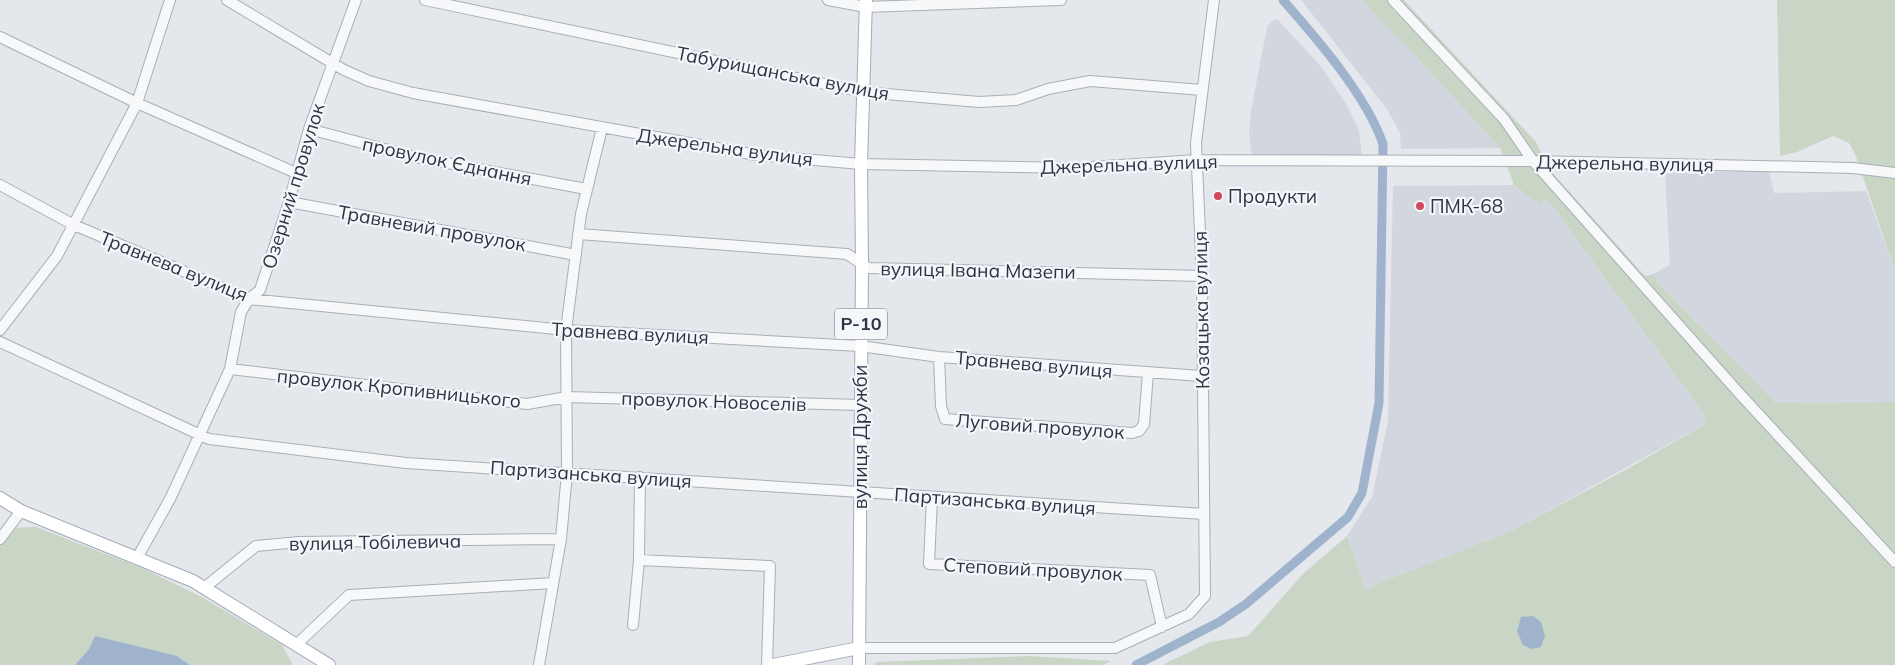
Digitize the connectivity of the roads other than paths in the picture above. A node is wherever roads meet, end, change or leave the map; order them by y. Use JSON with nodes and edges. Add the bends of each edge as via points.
{"nodes":[{"id":1,"x":170,"y":0,"type":"edge"},
{"id":2,"x":227,"y":0,"type":"edge"},
{"id":3,"x":356,"y":0,"type":"edge"},
{"id":4,"x":425,"y":0,"type":"edge"},
{"id":5,"x":828,"y":0,"type":"edge"},
{"id":6,"x":1061,"y":0,"type":"edge"},
{"id":7,"x":1214,"y":0,"type":"edge"},
{"id":8,"x":1393,"y":0,"type":"edge"},
{"id":9,"x":866,"y":4,"type":"edge"},
{"id":10,"x":0,"y":37,"type":"edge"},
{"id":11,"x":333,"y":62,"type":"junction"},
{"id":12,"x":1202,"y":90,"type":"junction"},
{"id":13,"x":863,"y":92,"type":"junction"},
{"id":14,"x":137,"y":103,"type":"junction"},
{"id":15,"x":602,"y":128,"type":"junction"},
{"id":16,"x":309,"y":129,"type":"junction"},
{"id":17,"x":1197,"y":160,"type":"junction"},
{"id":18,"x":1532,"y":161,"type":"junction"},
{"id":19,"x":861,"y":164,"type":"junction"},
{"id":20,"x":296,"y":173,"type":"junction"},
{"id":21,"x":1895,"y":173,"type":"edge"},
{"id":22,"x":0,"y":185,"type":"edge"},
{"id":23,"x":586,"y":189,"type":"junction"},
{"id":24,"x":289,"y":202,"type":"junction"},
{"id":25,"x":74,"y":225,"type":"junction"},
{"id":26,"x":578,"y":234,"type":"junction"},
{"id":27,"x":576,"y":255,"type":"junction"},
{"id":28,"x":862,"y":264,"type":"junction"},
{"id":29,"x":1202,"y":276,"type":"junction"},
{"id":30,"x":249,"y":299,"type":"junction"},
{"id":31,"x":0,"y":330,"type":"edge"},
{"id":32,"x":566,"y":330,"type":"junction"},
{"id":33,"x":0,"y":342,"type":"edge"},
{"id":34,"x":860,"y":346,"type":"junction"},
{"id":35,"x":939,"y":357,"type":"junction"},
{"id":36,"x":230,"y":369,"type":"junction"},
{"id":37,"x":1148,"y":373,"type":"junction"},
{"id":38,"x":1201,"y":376,"type":"junction"},
{"id":39,"x":568,"y":397,"type":"junction"},
{"id":40,"x":860,"y":405,"type":"junction"},
{"id":41,"x":200,"y":436,"type":"junction"},
{"id":42,"x":567,"y":472,"type":"junction"},
{"id":43,"x":640,"y":477,"type":"junction"},
{"id":44,"x":860,"y":490,"type":"junction"},
{"id":45,"x":0,"y":498,"type":"edge"},
{"id":46,"x":932,"y":498,"type":"junction"},
{"id":47,"x":21,"y":511,"type":"junction"},
{"id":48,"x":1204,"y":514,"type":"junction"},
{"id":49,"x":0,"y":539,"type":"edge"},
{"id":50,"x":561,"y":539,"type":"junction"},
{"id":51,"x":137,"y":558,"type":"junction"},
{"id":52,"x":639,"y":560,"type":"junction"},
{"id":53,"x":1895,"y":562,"type":"edge"},
{"id":54,"x":553,"y":584,"type":"junction"},
{"id":55,"x":204,"y":588,"type":"junction"},
{"id":56,"x":632,"y":625,"type":"dead end"},
{"id":57,"x":1162,"y":627,"type":"junction"},
{"id":58,"x":296,"y":646,"type":"junction"},
{"id":59,"x":859,"y":648,"type":"junction"},
{"id":60,"x":329,"y":665,"type":"edge"},
{"id":61,"x":539,"y":665,"type":"edge"},
{"id":62,"x":767,"y":665,"type":"edge"},
{"id":63,"x":773,"y":665,"type":"edge"},
{"id":64,"x":859,"y":665,"type":"edge"}],
"edges":[{"from":1,"to":14,"type":"street"},
{"from":2,"to":11,"type":"street","name":"Джерельна вулиця"},
{"from":3,"to":11,"type":"street","name":"Озерний провулок"},
{"from":4,"to":13,"type":"street","name":"Табурищанська вулиця"},
{"from":5,"to":9,"type":"street"},
{"from":6,"to":9,"type":"street"},
{"from":7,"to":12,"type":"street","name":"Козацька вулиця"},
{"from":8,"to":18,"type":"street","via":[[1504,120]]},
{"from":9,"to":13,"type":"main road","name":"вулиця Дружби","number":"Р-10"},
{"from":10,"to":14,"type":"street"},
{"from":11,"to":15,"type":"street","name":"Джерельна вулиця","via":[[369,80],[413,93]]},
{"from":11,"to":16,"type":"street","name":"Озерний провулок"},
{"from":12,"to":13,"type":"street","name":"Табурищанська вулиця","via":[[1090,81],[1048,89],[1016,100],[979,102]]},
{"from":12,"to":17,"type":"street","name":"Козацька вулиця"},
{"from":13,"to":19,"type":"main road","name":"вулиця Дружби","number":"Р-10"},
{"from":14,"to":20,"type":"street"},
{"from":14,"to":25,"type":"street"},
{"from":15,"to":19,"type":"street","name":"Джерельна вулиця","via":[[756,155]]},
{"from":15,"to":23,"type":"street"},
{"from":16,"to":20,"type":"street","name":"Озерний провулок"},
{"from":16,"to":23,"type":"street","name":"провулок Єднання","via":[[415,157]]},
{"from":17,"to":18,"type":"street","name":"Джерельна вулиця"},
{"from":17,"to":19,"type":"street","name":"Джерельна вулиця","via":[[1076,168]]},
{"from":17,"to":29,"type":"street","name":"Козацька вулиця"},
{"from":18,"to":21,"type":"street","name":"Джерельна вулиця","via":[[1853,168]]},
{"from":18,"to":53,"type":"street"},
{"from":19,"to":28,"type":"main road","name":"вулиця Дружби","number":"Р-10"},
{"from":20,"to":24,"type":"street","name":"Озерний провулок"},
{"from":22,"to":25,"type":"street","name":"Травнева вулиця"},
{"from":23,"to":26,"type":"street"},
{"from":24,"to":27,"type":"street","name":"Травневий провулок"},
{"from":24,"to":30,"type":"street","name":"Озерний провулок","via":[[260,290]]},
{"from":25,"to":30,"type":"street","name":"Травнева вулиця"},
{"from":25,"to":31,"type":"street","via":[[57,256]]},
{"from":26,"to":27,"type":"street"},
{"from":26,"to":28,"type":"street","name":"вулиця Івана Мазепи","via":[[846,254]]},
{"from":27,"to":32,"type":"street"},
{"from":28,"to":29,"type":"street","name":"вулиця Івана Мазепи","via":[[868,268]]},
{"from":28,"to":34,"type":"main road","name":"вулиця Дружби","number":"Р-10"},
{"from":29,"to":38,"type":"street","name":"Козацька вулиця"},
{"from":30,"to":32,"type":"street","name":"Травнева вулиця"},
{"from":30,"to":36,"type":"street","name":"Озерний провулок","via":[[241,312]]},
{"from":32,"to":34,"type":"street","name":"Травнева вулиця"},
{"from":32,"to":39,"type":"street"},
{"from":33,"to":41,"type":"street","name":"Партизанська вулиця"},
{"from":34,"to":35,"type":"street","name":"Травнева вулиця"},
{"from":34,"to":40,"type":"main road","name":"вулиця Дружби","number":"Р-10"},
{"from":35,"to":37,"type":"street","name":"Травнева вулиця"},
{"from":35,"to":37,"type":"street","name":"Луговий провулок","via":[[941,406],[945,419],[1132,433],[1139,431],[1144,424]]},
{"from":36,"to":39,"type":"street","name":"провулок Кропивницького","via":[[527,404]]},
{"from":36,"to":41,"type":"street","name":"Озерний провулок"},
{"from":37,"to":38,"type":"street","name":"Травнева вулиця"},
{"from":38,"to":48,"type":"street","name":"Козацька вулиця"},
{"from":39,"to":40,"type":"street","name":"провулок Новоселів"},
{"from":39,"to":42,"type":"street"},
{"from":40,"to":44,"type":"main road","name":"вулиця Дружби","number":"Р-10"},
{"from":41,"to":42,"type":"street","name":"Партизанська вулиця","via":[[406,463]]},
{"from":41,"to":51,"type":"street","name":"Озерний провулок"},
{"from":42,"to":43,"type":"street","name":"Партизанська вулиця"},
{"from":42,"to":50,"type":"street"},
{"from":43,"to":44,"type":"street","name":"Партизанська вулиця"},
{"from":43,"to":52,"type":"street"},
{"from":44,"to":46,"type":"street","name":"Партизанська вулиця"},
{"from":44,"to":59,"type":"main road","name":"вулиця Дружби","number":"Р-10"},
{"from":45,"to":47,"type":"main road"},
{"from":46,"to":48,"type":"street","name":"Партизанська вулиця"},
{"from":46,"to":57,"type":"street","name":"Степовий провулок","via":[[930,564],[1150,574]]},
{"from":47,"to":49,"type":"street"},
{"from":47,"to":51,"type":"main road"},
{"from":48,"to":57,"type":"street","name":"Козацька вулиця","via":[[1205,596],[1189,614]]},
{"from":50,"to":54,"type":"street"},
{"from":50,"to":55,"type":"street","name":"вулиця Тобілевича","via":[[299,542],[256,546]]},
{"from":51,"to":55,"type":"main road"},
{"from":52,"to":56,"type":"street"},
{"from":52,"to":62,"type":"street","via":[[770,566]]},
{"from":54,"to":58,"type":"street","via":[[349,595]]},
{"from":54,"to":61,"type":"street"},
{"from":55,"to":58,"type":"main road"},
{"from":57,"to":59,"type":"street","via":[[1115,648]]},
{"from":58,"to":60,"type":"main road"},
{"from":59,"to":63,"type":"main road"},
{"from":59,"to":64,"type":"main road","name":"вулиця Дружби","number":"Р-10"}]}
